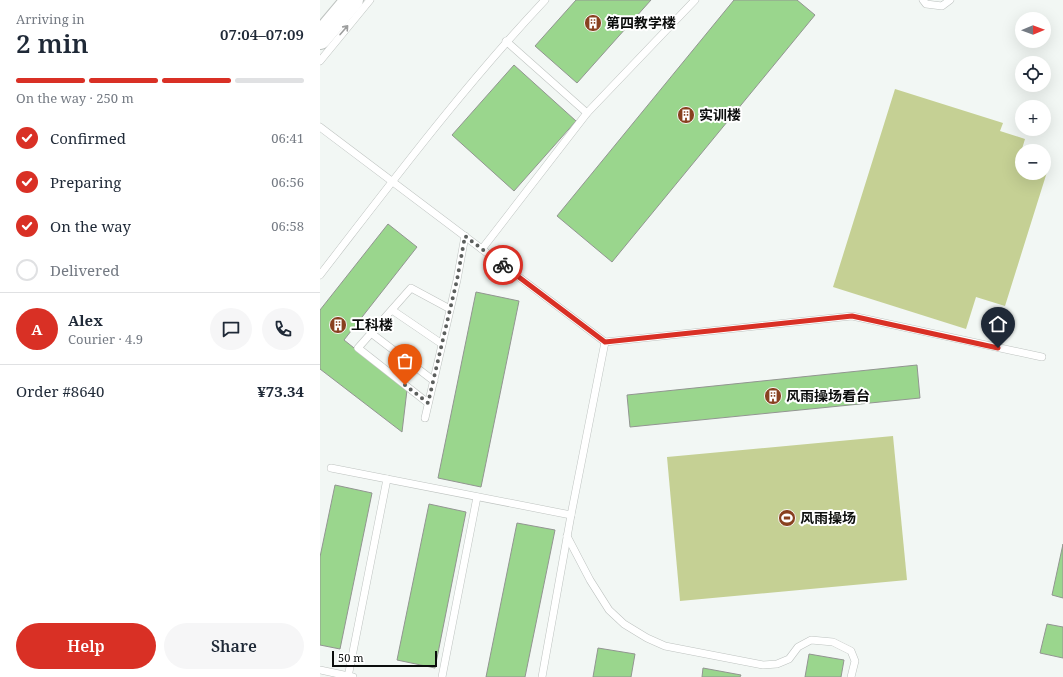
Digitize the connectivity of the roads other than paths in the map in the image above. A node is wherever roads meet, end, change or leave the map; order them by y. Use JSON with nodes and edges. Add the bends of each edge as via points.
{"nodes":[{"id":1,"x":352,"y":0,"type":"edge"},
{"id":2,"x":370,"y":0,"type":"edge"},
{"id":3,"x":544,"y":0,"type":"edge"},
{"id":4,"x":694,"y":0,"type":"edge"},
{"id":5,"x":923,"y":0,"type":"edge"},
{"id":6,"x":950,"y":0,"type":"edge"},
{"id":7,"x":320,"y":38,"type":"edge"},
{"id":8,"x":506,"y":41,"type":"junction"},
{"id":9,"x":320,"y":61,"type":"edge"},
{"id":10,"x":588,"y":112,"type":"junction"},
{"id":11,"x":320,"y":127,"type":"edge"},
{"id":12,"x":392,"y":182,"type":"junction"},
{"id":13,"x":465,"y":236,"type":"junction"},
{"id":14,"x":482,"y":249,"type":"junction"},
{"id":15,"x":320,"y":275,"type":"edge"},
{"id":16,"x":450,"y":309,"type":"junction"},
{"id":17,"x":392,"y":310,"type":"junction"},
{"id":18,"x":371,"y":333,"type":"junction"},
{"id":19,"x":605,"y":342,"type":"junction"},
{"id":20,"x":442,"y":344,"type":"junction"},
{"id":21,"x":1042,"y":357,"type":"dead end"},
{"id":22,"x":434,"y":381,"type":"junction"},
{"id":23,"x":428,"y":403,"type":"junction"},
{"id":24,"x":425,"y":418,"type":"dead end"},
{"id":25,"x":331,"y":468,"type":"dead end"},
{"id":26,"x":387,"y":479,"type":"junction"},
{"id":27,"x":477,"y":497,"type":"junction"},
{"id":28,"x":571,"y":515,"type":"junction"},
{"id":29,"x":567,"y":536,"type":"junction"},
{"id":30,"x":320,"y":670,"type":"edge"},
{"id":31,"x":350,"y":677,"type":"edge"},
{"id":32,"x":442,"y":677,"type":"edge"},
{"id":33,"x":542,"y":677,"type":"edge"},
{"id":34,"x":851,"y":677,"type":"edge"}],
"edges":[{"from":1,"to":7,"type":"main road"},
{"from":9,"to":2,"type":"lane","one_way":true},
{"from":3,"to":8,"type":"lane"},
{"from":4,"to":10,"type":"lane"},
{"from":5,"to":6,"type":"lane","via":[[926,4],[942,6]]},
{"from":8,"to":10,"type":"lane"},
{"from":8,"to":12,"type":"lane"},
{"from":10,"to":14,"type":"lane"},
{"from":11,"to":12,"type":"lane"},
{"from":12,"to":13,"type":"lane"},
{"from":12,"to":15,"type":"lane"},
{"from":13,"to":14,"type":"lane"},
{"from":13,"to":16,"type":"lane"},
{"from":14,"to":19,"type":"lane"},
{"from":16,"to":17,"type":"lane","via":[[411,288]]},
{"from":16,"to":20,"type":"lane"},
{"from":17,"to":18,"type":"lane"},
{"from":17,"to":20,"type":"lane"},
{"from":18,"to":22,"type":"lane"},
{"from":18,"to":23,"type":"lane","via":[[358,348]]},
{"from":19,"to":21,"type":"lane","via":[[852,316]]},
{"from":19,"to":28,"type":"lane"},
{"from":20,"to":22,"type":"lane"},
{"from":22,"to":23,"type":"lane"},
{"from":23,"to":24,"type":"lane"},
{"from":25,"to":26,"type":"lane"},
{"from":26,"to":27,"type":"lane"},
{"from":26,"to":31,"type":"lane"},
{"from":27,"to":28,"type":"lane"},
{"from":27,"to":32,"type":"lane"},
{"from":28,"to":29,"type":"lane"},
{"from":29,"to":33,"type":"lane"},
{"from":29,"to":34,"type":"lane","via":[[609,610],[624,624],[647,638],[665,646],[763,665],[777,664],[789,659],[798,647],[812,640],[833,642],[851,651],[855,661]]},
{"from":30,"to":31,"type":"lane"}]}
